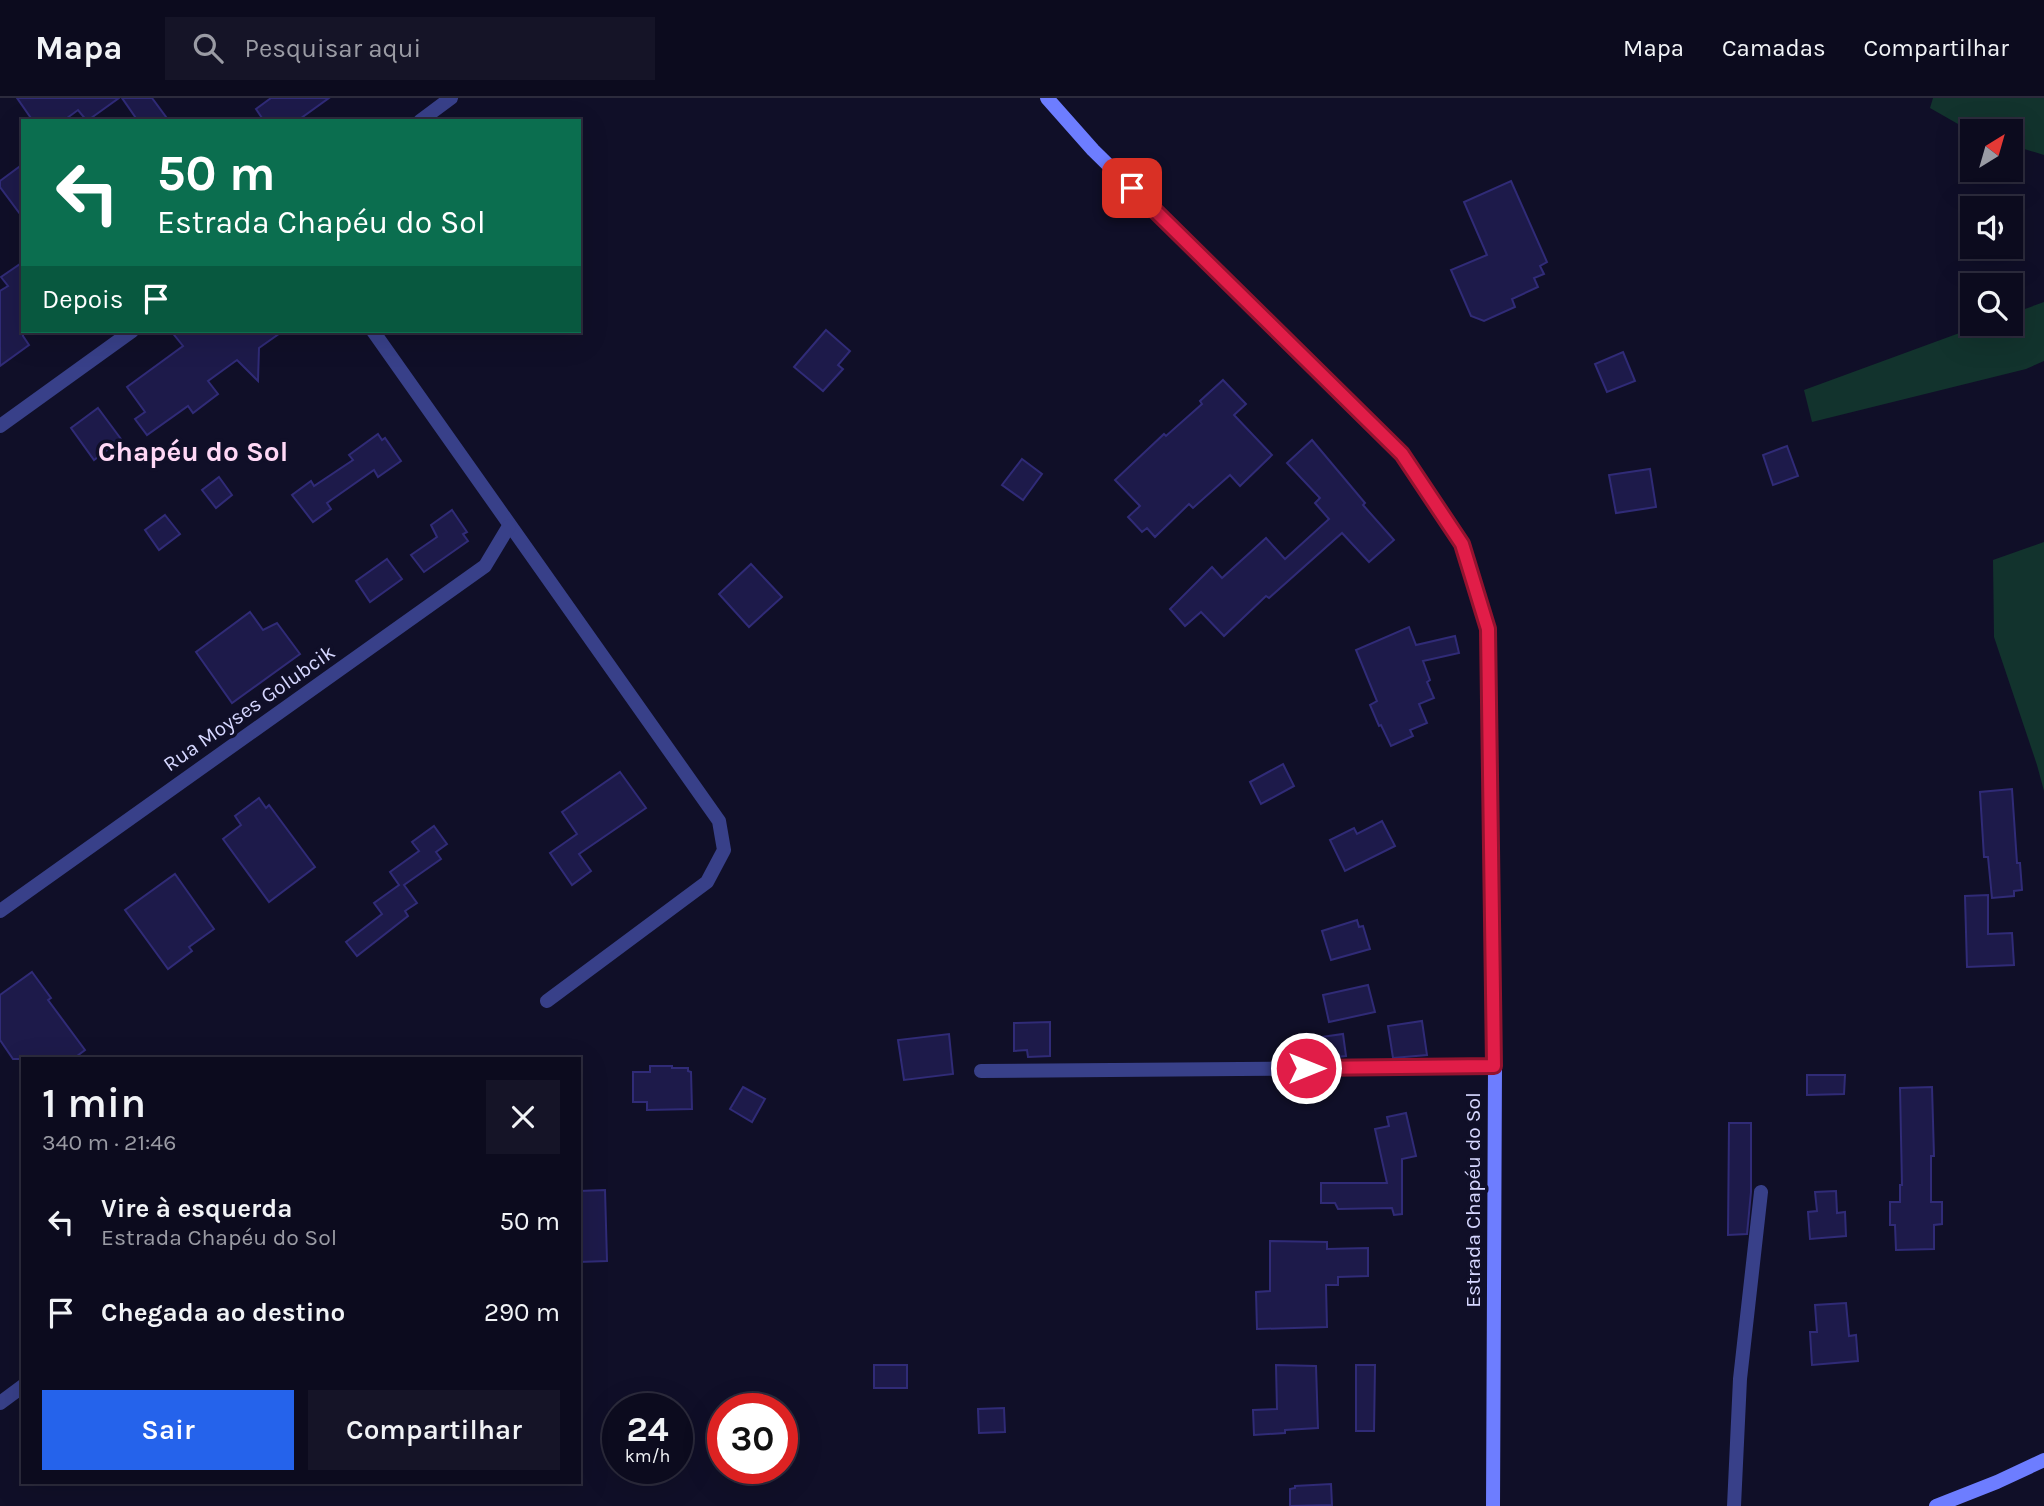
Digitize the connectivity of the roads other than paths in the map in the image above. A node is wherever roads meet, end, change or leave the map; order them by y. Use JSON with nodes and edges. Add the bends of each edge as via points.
{"nodes":[{"id":1,"x":451,"y":98,"type":"edge"},
{"id":2,"x":1046,"y":98,"type":"edge"},
{"id":3,"x":423,"y":119,"type":"edge"},
{"id":4,"x":129,"y":333,"type":"edge"},
{"id":5,"x":374,"y":333,"type":"edge"},
{"id":6,"x":0,"y":426,"type":"edge"},
{"id":7,"x":509,"y":526,"type":"junction"},
{"id":8,"x":0,"y":911,"type":"edge"},
{"id":9,"x":547,"y":1001,"type":"dead end"},
{"id":10,"x":1494,"y":1066,"type":"junction"},
{"id":11,"x":981,"y":1071,"type":"dead end"},
{"id":12,"x":1761,"y":1192,"type":"dead end"},
{"id":13,"x":21,"y":1387,"type":"edge"},
{"id":14,"x":0,"y":1403,"type":"edge"},
{"id":15,"x":2044,"y":1460,"type":"edge"},
{"id":16,"x":1493,"y":1506,"type":"edge"},
{"id":17,"x":1734,"y":1506,"type":"edge"},
{"id":18,"x":1936,"y":1506,"type":"edge"}],
"edges":[{"from":1,"to":3,"type":"street"},
{"from":2,"to":10,"type":"main road","name":"Estrada Chapéu do Sol","via":[[1093,150],[1402,454],[1462,544],[1488,629]]},
{"from":4,"to":6,"type":"street"},
{"from":5,"to":7,"type":"street"},
{"from":7,"to":8,"type":"street","name":"Rua Moyses Golubcik","via":[[485,566]]},
{"from":7,"to":9,"type":"street","via":[[719,821],[724,850],[707,882]]},
{"from":10,"to":11,"type":"street"},
{"from":10,"to":16,"type":"main road","name":"Estrada Chapéu do Sol"},
{"from":12,"to":17,"type":"street","via":[[1740,1379]]},
{"from":13,"to":14,"type":"street"},
{"from":15,"to":18,"type":"main road"}]}
